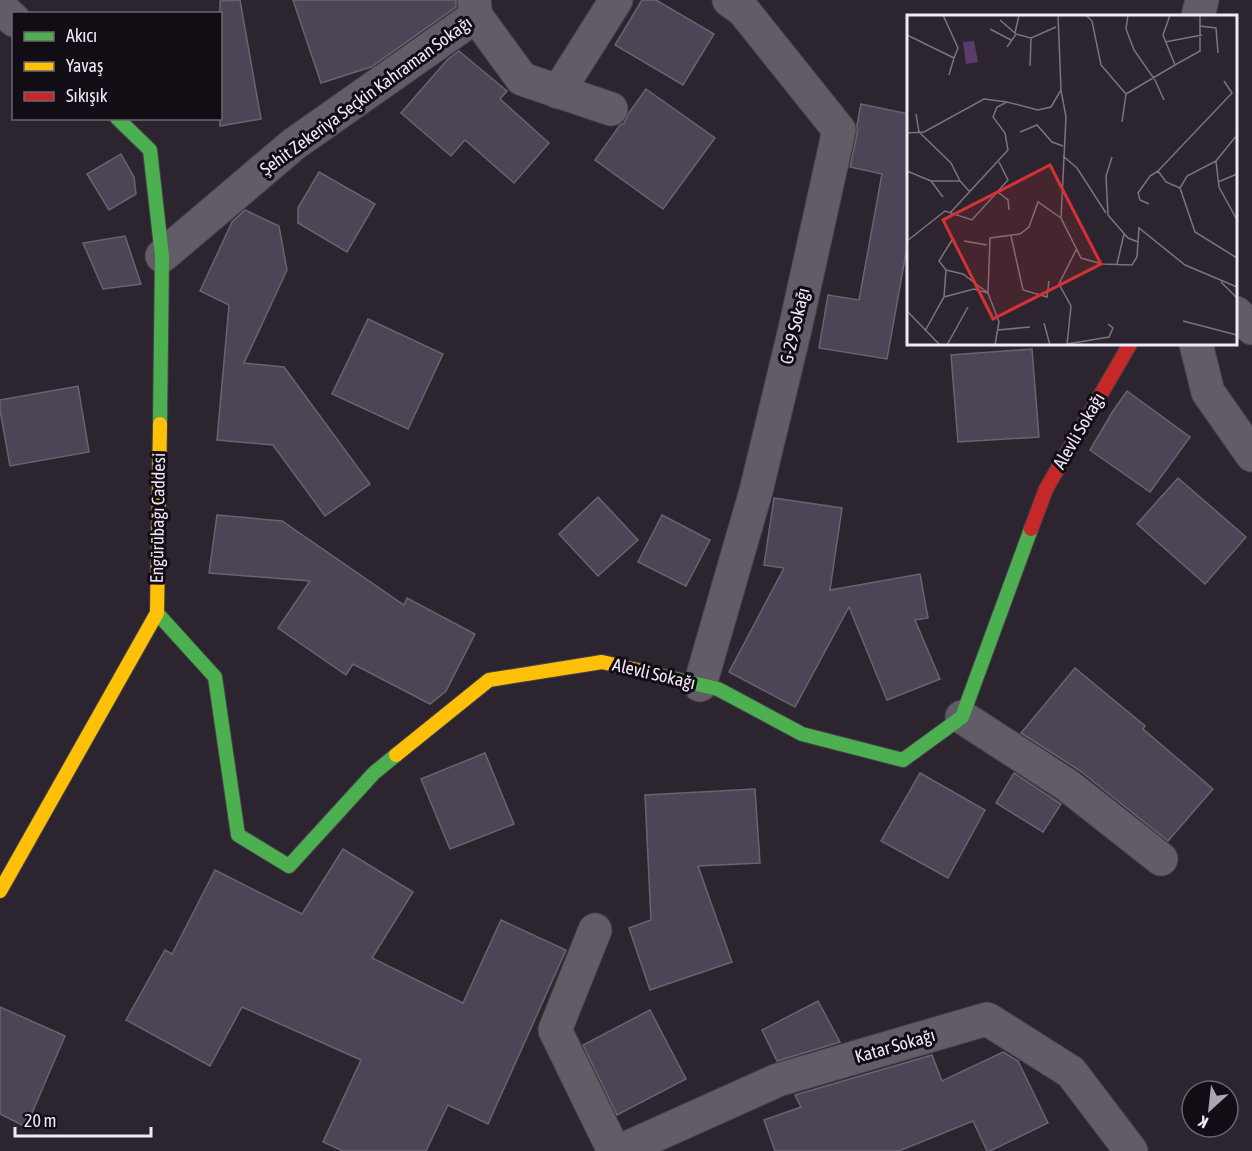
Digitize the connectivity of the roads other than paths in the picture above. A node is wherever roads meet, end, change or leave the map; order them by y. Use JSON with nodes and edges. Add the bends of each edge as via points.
{"nodes":[{"id":1,"x":616,"y":0,"type":"edge"},
{"id":2,"x":729,"y":0,"type":"edge"},
{"id":3,"x":1202,"y":0,"type":"edge"},
{"id":4,"x":0,"y":7,"type":"edge"},
{"id":5,"x":475,"y":8,"type":"edge"},
{"id":6,"x":1198,"y":15,"type":"edge"},
{"id":7,"x":12,"y":18,"type":"edge"},
{"id":8,"x":558,"y":92,"type":"junction"},
{"id":9,"x":611,"y":109,"type":"dead end"},
{"id":10,"x":119,"y":120,"type":"edge"},
{"id":11,"x":162,"y":256,"type":"junction"},
{"id":12,"x":1237,"y":314,"type":"edge"},
{"id":13,"x":1252,"y":328,"type":"edge"},
{"id":14,"x":1129,"y":345,"type":"edge"},
{"id":15,"x":1196,"y":345,"type":"edge"},
{"id":16,"x":1252,"y":455,"type":"edge"},
{"id":17,"x":157,"y":613,"type":"junction"},
{"id":18,"x":700,"y":685,"type":"junction"},
{"id":19,"x":962,"y":717,"type":"junction"},
{"id":20,"x":1161,"y":859,"type":"dead end"},
{"id":21,"x":0,"y":891,"type":"edge"},
{"id":22,"x":595,"y":930,"type":"dead end"},
{"id":23,"x":614,"y":1151,"type":"edge"},
{"id":24,"x":620,"y":1151,"type":"edge"},
{"id":25,"x":1131,"y":1151,"type":"edge"}],
"edges":[{"from":1,"to":8,"type":"street"},
{"from":2,"to":18,"type":"street","name":"G-29 Sokağı","via":[[743,10],[839,130],[756,491]]},
{"from":3,"to":6,"type":"street"},
{"from":4,"to":7,"type":"street"},
{"from":5,"to":8,"type":"street","via":[[522,79]]},
{"from":5,"to":11,"type":"street","name":"Şehit Zekeriya Seçkin Kahraman Sokağı","via":[[294,144]]},
{"from":8,"to":9,"type":"street"},
{"from":10,"to":11,"type":"street","name":"Engürübağı Caddesi","via":[[150,150]]},
{"from":11,"to":17,"type":"street","name":"Engürübağı Caddesi"},
{"from":12,"to":13,"type":"street"},
{"from":14,"to":19,"type":"street","name":"Alevli Sokağı","via":[[1046,489]]},
{"from":15,"to":16,"type":"street","via":[[1208,392]]},
{"from":17,"to":18,"type":"street","name":"Alevli Sokağı","via":[[215,676],[238,835],[289,866],[374,773],[489,680],[602,662]]},
{"from":17,"to":21,"type":"street","name":"Engürübağı Caddesi"},
{"from":18,"to":19,"type":"street","name":"Alevli Sokağı","via":[[718,689],[802,734],[903,760]]},
{"from":19,"to":20,"type":"street","via":[[1067,785]]},
{"from":22,"to":23,"type":"street","via":[[555,1030]]},
{"from":24,"to":25,"type":"street","name":"Katar Sokağı","via":[[778,1080],[987,1019],[1071,1071]]}]}
